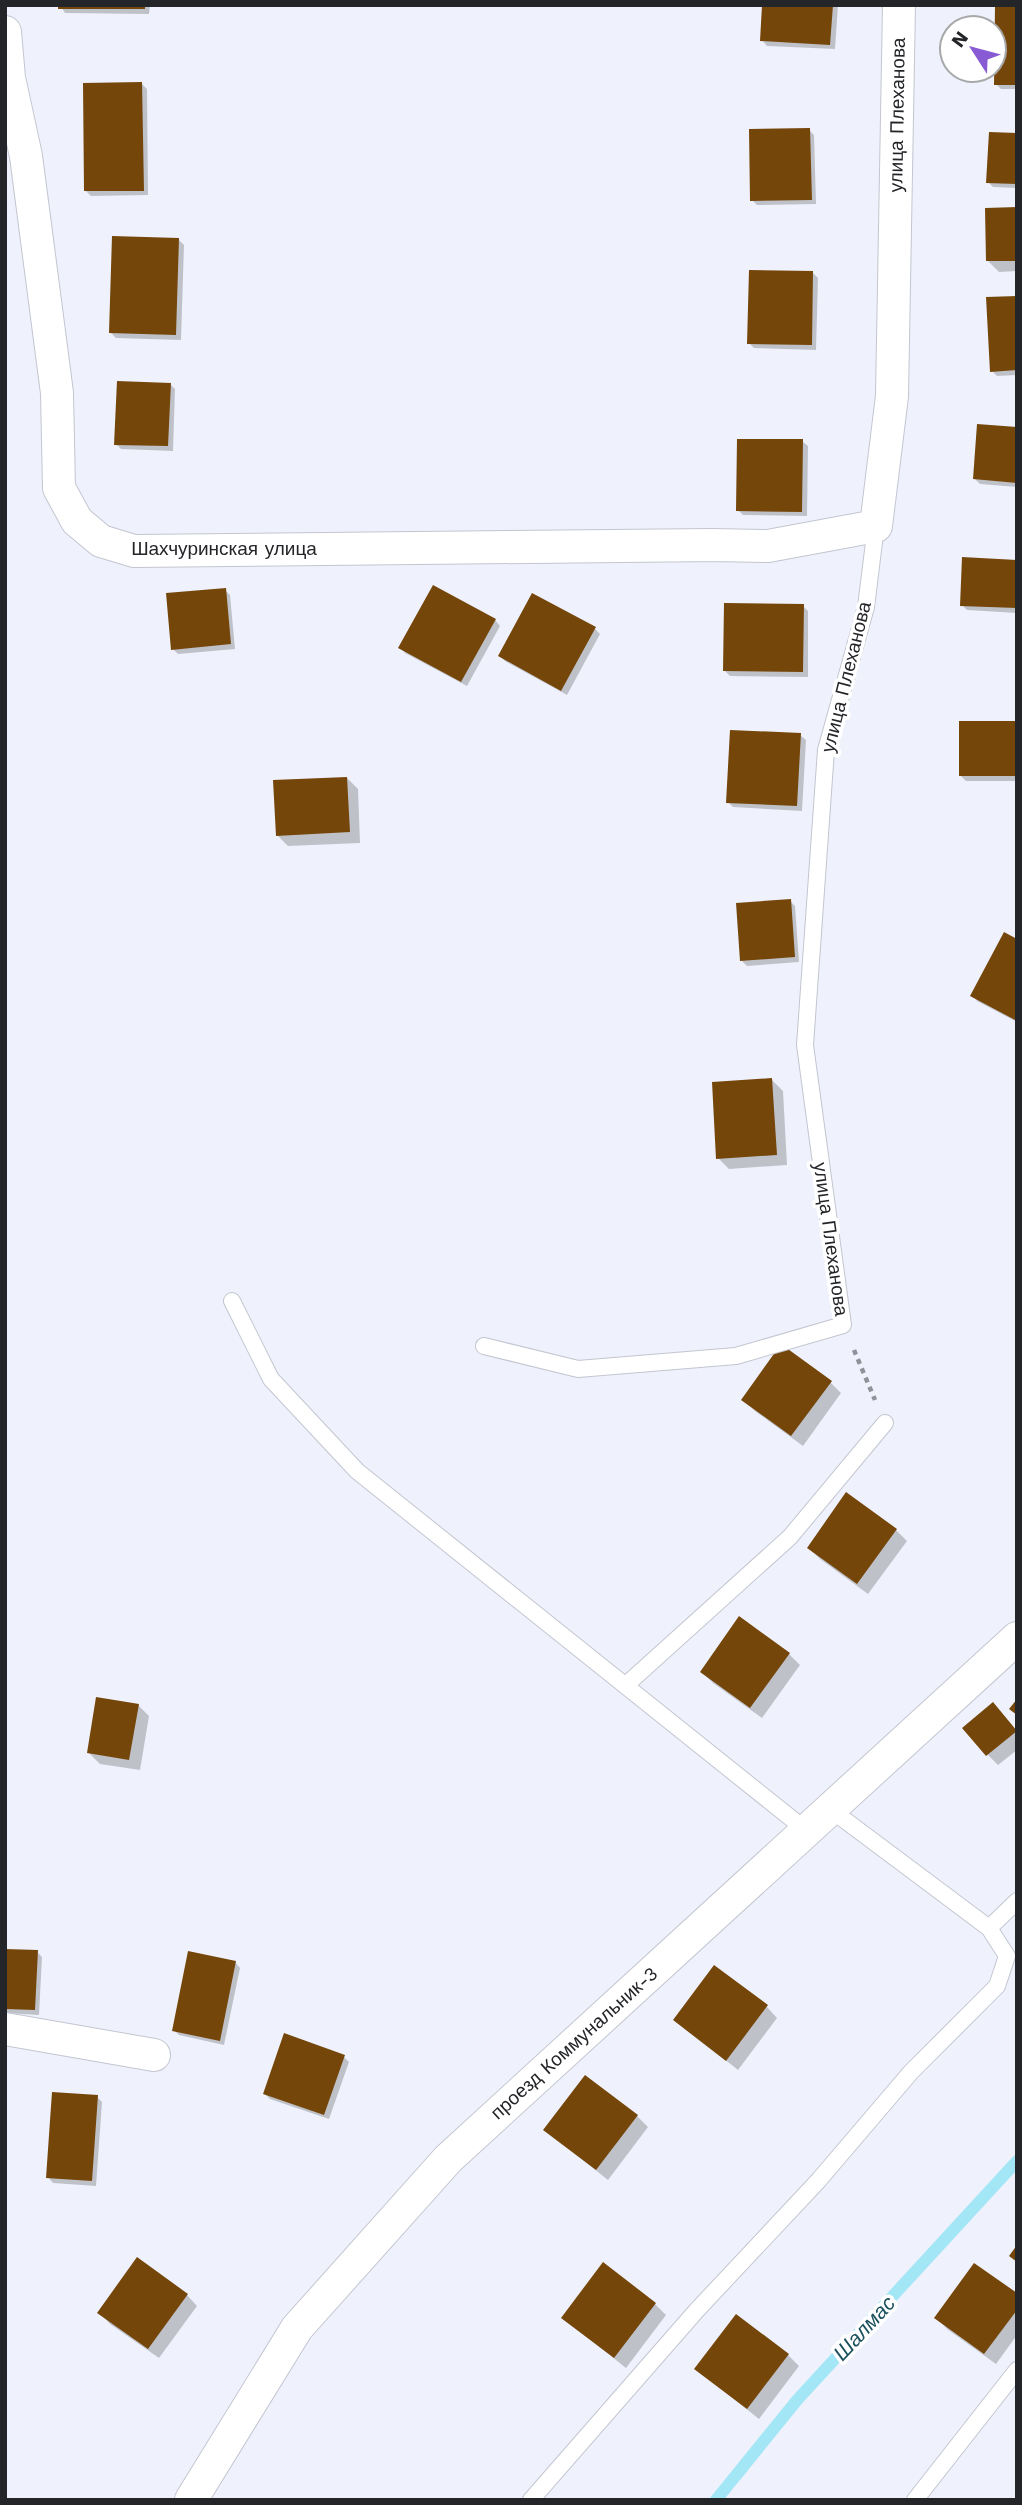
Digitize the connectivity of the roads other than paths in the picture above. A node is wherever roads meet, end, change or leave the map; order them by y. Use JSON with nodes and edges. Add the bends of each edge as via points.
{"nodes":[{"id":1,"x":899,"y":5,"type":"edge"},
{"id":2,"x":5,"y":32,"type":"edge"},
{"id":3,"x":876,"y":526,"type":"junction"},
{"id":4,"x":232,"y":1301,"type":"dead end"},
{"id":5,"x":484,"y":1346,"type":"dead end"},
{"id":6,"x":886,"y":1423,"type":"road end"},
{"id":7,"x":1017,"y":1638,"type":"edge"},
{"id":8,"x":626,"y":1685,"type":"junction"},
{"id":9,"x":830,"y":1810,"type":"junction"},
{"id":10,"x":807,"y":1831,"type":"junction"},
{"id":11,"x":1017,"y":1900,"type":"edge"},
{"id":12,"x":989,"y":1928,"type":"junction"},
{"id":13,"x":5,"y":2029,"type":"edge"},
{"id":14,"x":155,"y":2055,"type":"dead end"},
{"id":15,"x":1017,"y":2370,"type":"edge"},
{"id":16,"x":191,"y":2500,"type":"edge"},
{"id":17,"x":531,"y":2500,"type":"edge"},
{"id":18,"x":915,"y":2500,"type":"edge"}],
"edges":[{"from":1,"to":3,"type":"street","name":"улица Плеханова","via":[[892,396]]},
{"from":2,"to":3,"type":"street","name":"Шахчуринская улица","via":[[57,393],[59,488],[77,521],[101,541],[134,551],[768,546]]},
{"from":3,"to":5,"type":"lane","name":"улица Плеханова","via":[[866,607],[826,750],[805,1045],[843,1325],[737,1356],[578,1369]]},
{"from":4,"to":8,"type":"lane","via":[[271,1379],[357,1471]]},
{"from":6,"to":8,"type":"lane","via":[[790,1537]]},
{"from":7,"to":9,"type":"street","name":"проезд Коммунальник-3"},
{"from":8,"to":10,"type":"lane"},
{"from":9,"to":10,"type":"street","name":"проезд Коммунальник-3"},
{"from":9,"to":12,"type":"lane"},
{"from":10,"to":16,"type":"street","name":"проезд Коммунальник-3","via":[[448,2159],[297,2328]]},
{"from":11,"to":12,"type":"lane"},
{"from":12,"to":17,"type":"lane","via":[[1007,1956],[997,1986],[911,2071]]},
{"from":13,"to":14,"type":"street"},
{"from":15,"to":18,"type":"lane"}]}
